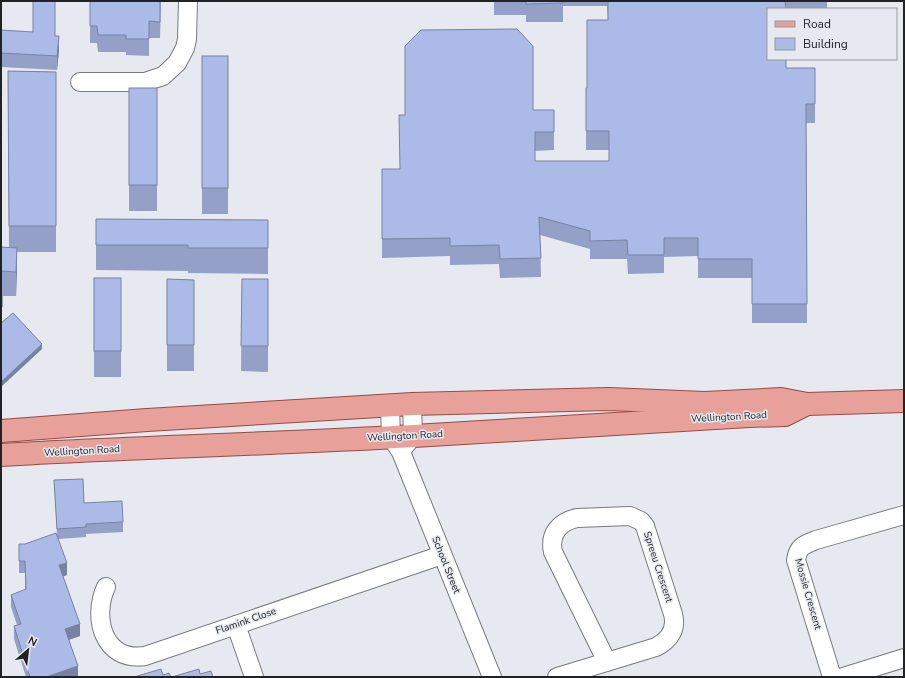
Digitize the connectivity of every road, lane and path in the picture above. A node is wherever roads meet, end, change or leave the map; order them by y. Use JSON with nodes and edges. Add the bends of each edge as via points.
{"nodes":[{"id":1,"x":188,"y":1,"type":"edge"},
{"id":2,"x":80,"y":82,"type":"dead end"},
{"id":3,"x":904,"y":401,"type":"edge"},
{"id":4,"x":412,"y":404,"type":"junction"},
{"id":5,"x":807,"y":404,"type":"junction"},
{"id":6,"x":390,"y":406,"type":"junction"},
{"id":7,"x":1,"y":431,"type":"edge"},
{"id":8,"x":402,"y":442,"type":"junction"},
{"id":9,"x":5,"y":458,"type":"edge"},
{"id":10,"x":904,"y":515,"type":"edge"},
{"id":11,"x":442,"y":555,"type":"junction"},
{"id":12,"x":106,"y":586,"type":"dead end"},
{"id":13,"x":236,"y":625,"type":"junction"},
{"id":14,"x":904,"y":658,"type":"edge"},
{"id":15,"x":607,"y":662,"type":"junction"},
{"id":16,"x":254,"y":677,"type":"edge"},
{"id":17,"x":492,"y":677,"type":"edge"},
{"id":18,"x":557,"y":677,"type":"edge"},
{"id":19,"x":832,"y":677,"type":"edge"},
{"id":20,"x":843,"y":677,"type":"edge"}],
"edges":[{"from":1,"to":2,"type":"street","via":[[185,48],[177,63],[163,76],[146,82]]},
{"from":3,"to":5,"type":"main road","name":"Wellington Road"},
{"from":4,"to":5,"type":"main road","name":"Wellington Road","via":[[609,399],[705,403],[782,399]]},
{"from":4,"to":6,"type":"main road","name":"Wellington Road"},
{"from":4,"to":8,"type":"street","name":"School Street"},
{"from":5,"to":8,"type":"main road","name":"Wellington Road","via":[[784,415],[734,416]]},
{"from":6,"to":7,"type":"main road","name":"Wellington Road"},
{"from":6,"to":8,"type":"street","name":"School Street"},
{"from":8,"to":9,"type":"main road","name":"Wellington Road"},
{"from":8,"to":11,"type":"street","name":"School Street"},
{"from":10,"to":19,"type":"street","name":"Mossie Crescent","via":[[816,540],[805,544],[797,553],[796,560]]},
{"from":11,"to":13,"type":"street","name":"Flamink Close"},
{"from":11,"to":17,"type":"street","name":"School Street"},
{"from":12,"to":13,"type":"street","name":"Flamink Close","via":[[100,607],[107,640],[117,651],[130,656],[144,656]]},
{"from":13,"to":16,"type":"street"},
{"from":14,"to":20,"type":"street"},
{"from":15,"to":15,"type":"street","name":"Spreeu Crescent","via":[[663,643],[673,632],[674,626],[673,614],[645,526],[630,516],[570,519],[559,526],[552,538],[553,552]]},
{"from":15,"to":18,"type":"street","name":"Spreeu Crescent"}]}
